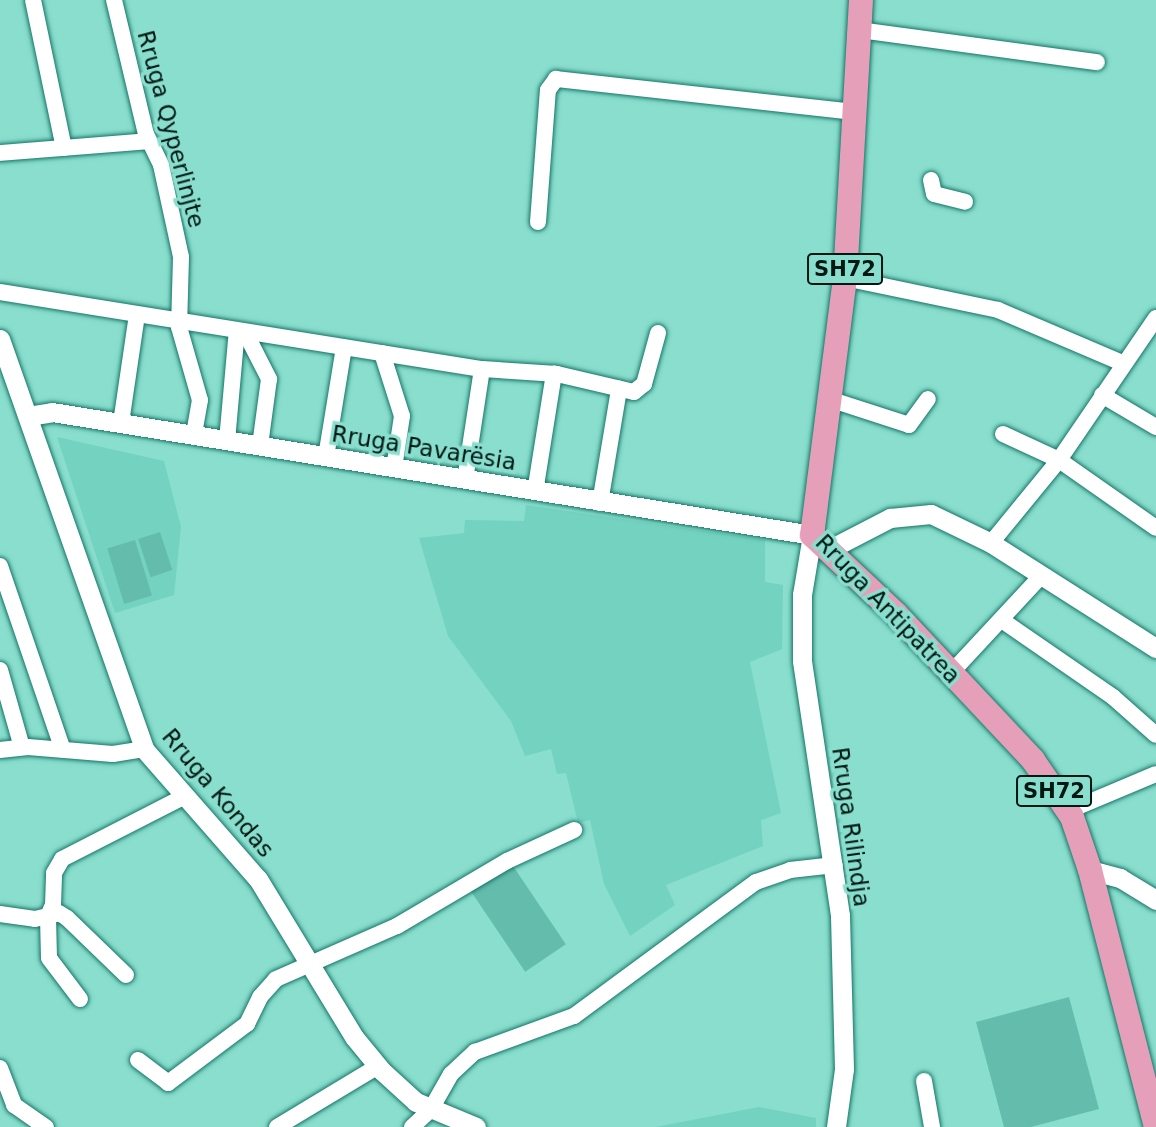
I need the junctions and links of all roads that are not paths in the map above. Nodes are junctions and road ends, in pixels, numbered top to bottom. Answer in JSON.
{"nodes":[{"id":1,"x":33,"y":0,"type":"edge"},
{"id":2,"x":114,"y":0,"type":"edge"},
{"id":3,"x":861,"y":0,"type":"edge"},
{"id":4,"x":859,"y":30,"type":"junction"},
{"id":5,"x":1097,"y":62,"type":"dead end"},
{"id":6,"x":853,"y":112,"type":"junction"},
{"id":7,"x":149,"y":141,"type":"junction"},
{"id":8,"x":64,"y":148,"type":"junction"},
{"id":9,"x":0,"y":153,"type":"edge"},
{"id":10,"x":931,"y":180,"type":"dead end"},
{"id":11,"x":965,"y":202,"type":"dead end"},
{"id":12,"x":538,"y":222,"type":"dead end"},
{"id":13,"x":845,"y":278,"type":"junction"},
{"id":14,"x":0,"y":292,"type":"edge"},
{"id":15,"x":137,"y":315,"type":"junction"},
{"id":16,"x":1156,"y":318,"type":"edge"},
{"id":17,"x":179,"y":321,"type":"junction"},
{"id":18,"x":241,"y":331,"type":"junction"},
{"id":19,"x":658,"y":333,"type":"dead end"},
{"id":20,"x":0,"y":339,"type":"edge"},
{"id":21,"x":344,"y":347,"type":"junction"},
{"id":22,"x":382,"y":353,"type":"junction"},
{"id":23,"x":1122,"y":363,"type":"junction"},
{"id":24,"x":482,"y":369,"type":"junction"},
{"id":25,"x":554,"y":374,"type":"junction"},
{"id":26,"x":619,"y":389,"type":"junction"},
{"id":27,"x":1102,"y":395,"type":"junction"},
{"id":28,"x":829,"y":399,"type":"junction"},
{"id":29,"x":928,"y":399,"type":"dead end"},
{"id":30,"x":28,"y":416,"type":"junction"},
{"id":31,"x":121,"y":423,"type":"junction"},
{"id":32,"x":1156,"y":427,"type":"edge"},
{"id":33,"x":1003,"y":434,"type":"dead end"},
{"id":34,"x":194,"y":435,"type":"junction"},
{"id":35,"x":226,"y":441,"type":"junction"},
{"id":36,"x":260,"y":446,"type":"junction"},
{"id":37,"x":326,"y":457,"type":"junction"},
{"id":38,"x":1059,"y":460,"type":"junction"},
{"id":39,"x":394,"y":468,"type":"junction"},
{"id":40,"x":465,"y":480,"type":"junction"},
{"id":41,"x":535,"y":492,"type":"junction"},
{"id":42,"x":600,"y":503,"type":"junction"},
{"id":43,"x":1156,"y":528,"type":"edge"},
{"id":44,"x":821,"y":542,"type":"junction"},
{"id":45,"x":991,"y":543,"type":"junction"},
{"id":46,"x":0,"y":566,"type":"edge"},
{"id":47,"x":1042,"y":575,"type":"junction"},
{"id":48,"x":1003,"y":621,"type":"junction"},
{"id":49,"x":1156,"y":648,"type":"edge"},
{"id":50,"x":0,"y":670,"type":"edge"},
{"id":51,"x":950,"y":674,"type":"junction"},
{"id":52,"x":1156,"y":736,"type":"edge"},
{"id":53,"x":22,"y":747,"type":"junction"},
{"id":54,"x":144,"y":749,"type":"junction"},
{"id":55,"x":0,"y":750,"type":"edge"},
{"id":56,"x":64,"y":750,"type":"junction"},
{"id":57,"x":1156,"y":774,"type":"edge"},
{"id":58,"x":184,"y":796,"type":"junction"},
{"id":59,"x":1068,"y":811,"type":"junction"},
{"id":60,"x":574,"y":830,"type":"dead end"},
{"id":61,"x":835,"y":865,"type":"junction"},
{"id":62,"x":1090,"y":870,"type":"junction"},
{"id":63,"x":1156,"y":900,"type":"edge"},
{"id":64,"x":0,"y":914,"type":"edge"},
{"id":65,"x":48,"y":916,"type":"junction"},
{"id":66,"x":312,"y":967,"type":"junction"},
{"id":67,"x":126,"y":975,"type":"dead end"},
{"id":68,"x":80,"y":999,"type":"dead end"},
{"id":69,"x":138,"y":1060,"type":"dead end"},
{"id":70,"x":378,"y":1066,"type":"junction"},
{"id":71,"x":0,"y":1068,"type":"edge"},
{"id":72,"x":924,"y":1081,"type":"dead end"},
{"id":73,"x":431,"y":1109,"type":"junction"},
{"id":74,"x":46,"y":1127,"type":"edge"},
{"id":75,"x":277,"y":1127,"type":"edge"},
{"id":76,"x":412,"y":1127,"type":"edge"},
{"id":77,"x":476,"y":1127,"type":"edge"},
{"id":78,"x":836,"y":1127,"type":"edge"},
{"id":79,"x":932,"y":1127,"type":"edge"},
{"id":80,"x":1156,"y":1127,"type":"edge"}],
"edges":[{"from":1,"to":8,"type":"street"},
{"from":2,"to":7,"type":"street","name":"Rruga Qyperlinjte"},
{"from":3,"to":4,"type":"main road","name":"Rruga Antipatrea","number":"SH72"},
{"from":4,"to":5,"type":"street"},
{"from":4,"to":6,"type":"main road","name":"Rruga Antipatrea","number":"SH72"},
{"from":6,"to":12,"type":"street"},
{"from":6,"to":13,"type":"main road","name":"Rruga Antipatrea","number":"SH72"},
{"from":7,"to":8,"type":"street"},
{"from":7,"to":17,"type":"street","name":"Rruga Qyperlinjte"},
{"from":8,"to":9,"type":"street"},
{"from":10,"to":11,"type":"street"},
{"from":13,"to":23,"type":"street"},
{"from":13,"to":28,"type":"main road","name":"Rruga Antipatrea","number":"SH72"},
{"from":14,"to":15,"type":"street"},
{"from":15,"to":17,"type":"street"},
{"from":15,"to":31,"type":"street"},
{"from":16,"to":23,"type":"street"},
{"from":17,"to":18,"type":"street"},
{"from":17,"to":34,"type":"street","name":"Rruga Qyperlinjte"},
{"from":18,"to":21,"type":"street"},
{"from":18,"to":35,"type":"street"},
{"from":18,"to":36,"type":"street"},
{"from":19,"to":26,"type":"street"},
{"from":20,"to":30,"type":"street","name":"Rruga Kondas"},
{"from":21,"to":22,"type":"street"},
{"from":21,"to":37,"type":"street"},
{"from":22,"to":24,"type":"street"},
{"from":22,"to":39,"type":"street"},
{"from":23,"to":27,"type":"street"},
{"from":24,"to":25,"type":"street"},
{"from":24,"to":40,"type":"street"},
{"from":25,"to":26,"type":"street"},
{"from":25,"to":41,"type":"street"},
{"from":26,"to":42,"type":"street"},
{"from":27,"to":32,"type":"street"},
{"from":27,"to":38,"type":"street"},
{"from":28,"to":29,"type":"street"},
{"from":28,"to":44,"type":"main road","name":"Rruga Antipatrea","number":"SH72"},
{"from":30,"to":31,"type":"street","name":"Rruga Pavarësia"},
{"from":30,"to":54,"type":"street","name":"Rruga Kondas"},
{"from":31,"to":34,"type":"street","name":"Rruga Pavarësia"},
{"from":33,"to":38,"type":"street"},
{"from":34,"to":35,"type":"street","name":"Rruga Pavarësia"},
{"from":35,"to":36,"type":"street","name":"Rruga Pavarësia"},
{"from":36,"to":37,"type":"street","name":"Rruga Pavarësia"},
{"from":37,"to":39,"type":"street","name":"Rruga Pavarësia"},
{"from":38,"to":43,"type":"street"},
{"from":38,"to":45,"type":"street"},
{"from":39,"to":40,"type":"street","name":"Rruga Pavarësia"},
{"from":40,"to":41,"type":"street","name":"Rruga Pavarësia"},
{"from":41,"to":42,"type":"street","name":"Rruga Pavarësia"},
{"from":42,"to":44,"type":"street","name":"Rruga Pavarësia"},
{"from":44,"to":45,"type":"street"},
{"from":44,"to":51,"type":"main road","name":"Rruga Antipatrea","number":"SH72"},
{"from":44,"to":61,"type":"street","name":"Rruga Rilindja"},
{"from":45,"to":47,"type":"street"},
{"from":46,"to":56,"type":"street"},
{"from":47,"to":48,"type":"street"},
{"from":47,"to":49,"type":"street"},
{"from":48,"to":51,"type":"street"},
{"from":48,"to":52,"type":"street"},
{"from":50,"to":53,"type":"street"},
{"from":51,"to":59,"type":"main road","name":"Rruga Antipatrea","number":"SH72"},
{"from":53,"to":55,"type":"street"},
{"from":53,"to":56,"type":"street"},
{"from":54,"to":56,"type":"street"},
{"from":54,"to":58,"type":"street","name":"Rruga Kondas"},
{"from":57,"to":59,"type":"street"},
{"from":58,"to":65,"type":"street"},
{"from":58,"to":66,"type":"street","name":"Rruga Kondas"},
{"from":59,"to":62,"type":"main road","name":"Rruga Antipatrea","number":"SH72"},
{"from":60,"to":66,"type":"street"},
{"from":61,"to":73,"type":"street"},
{"from":61,"to":78,"type":"street","name":"Rruga Rilindja"},
{"from":62,"to":63,"type":"street"},
{"from":62,"to":80,"type":"main road","name":"Rruga Antipatrea","number":"SH72"},
{"from":64,"to":65,"type":"street"},
{"from":65,"to":67,"type":"street"},
{"from":65,"to":68,"type":"street"},
{"from":66,"to":69,"type":"street"},
{"from":66,"to":70,"type":"street","name":"Rruga Kondas"},
{"from":70,"to":73,"type":"street","name":"Rruga Kondas"},
{"from":70,"to":75,"type":"street"},
{"from":71,"to":74,"type":"street"},
{"from":72,"to":79,"type":"street"},
{"from":73,"to":76,"type":"street"},
{"from":73,"to":77,"type":"street","name":"Rruga Kondas"}]}
